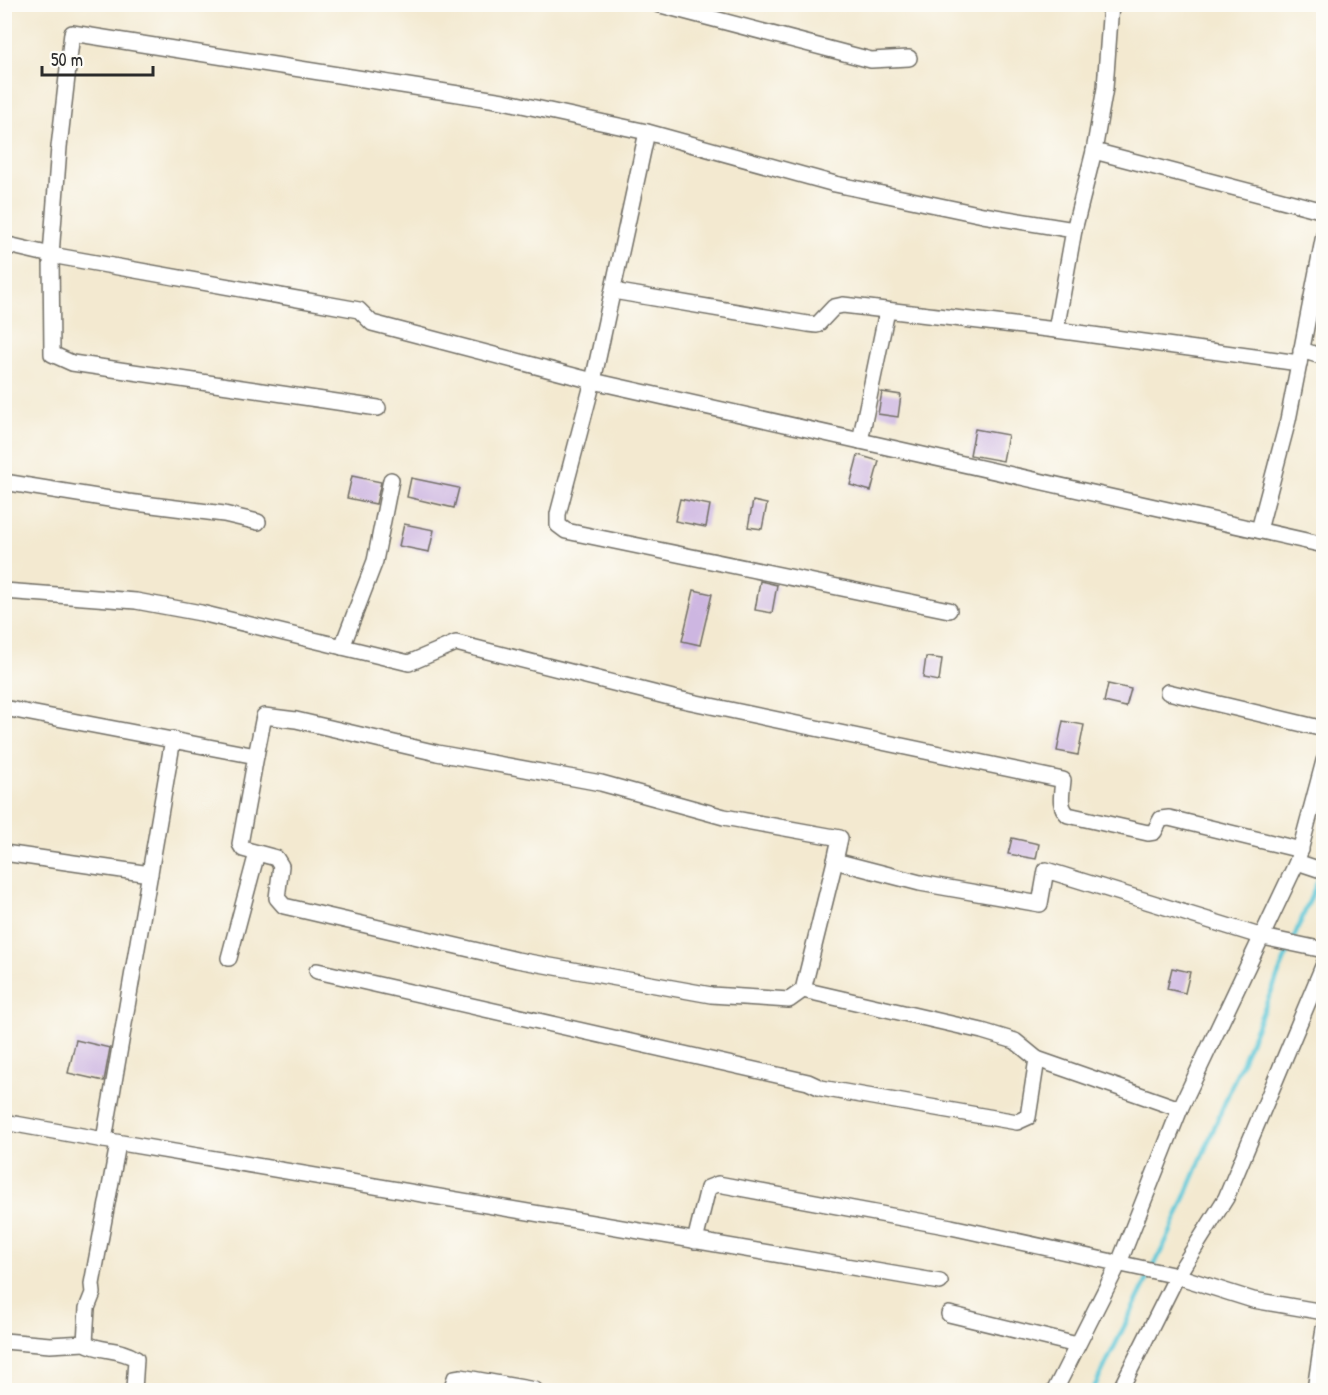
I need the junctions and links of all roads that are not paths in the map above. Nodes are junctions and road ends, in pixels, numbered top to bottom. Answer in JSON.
{"nodes":[{"id":1,"x":657,"y":4,"type":"edge"},
{"id":2,"x":1111,"y":4,"type":"edge"},
{"id":3,"x":909,"y":58,"type":"dead end"},
{"id":4,"x":647,"y":132,"type":"junction"},
{"id":5,"x":1094,"y":152,"type":"junction"},
{"id":6,"x":1323,"y":212,"type":"edge"},
{"id":7,"x":1074,"y":230,"type":"junction"},
{"id":8,"x":1323,"y":235,"type":"edge"},
{"id":9,"x":4,"y":244,"type":"edge"},
{"id":10,"x":51,"y":255,"type":"junction"},
{"id":11,"x":614,"y":291,"type":"junction"},
{"id":12,"x":887,"y":311,"type":"junction"},
{"id":13,"x":1056,"y":330,"type":"junction"},
{"id":14,"x":1300,"y":357,"type":"junction"},
{"id":15,"x":1323,"y":357,"type":"edge"},
{"id":16,"x":593,"y":381,"type":"junction"},
{"id":17,"x":378,"y":408,"type":"dead end"},
{"id":18,"x":861,"y":441,"type":"junction"},
{"id":19,"x":392,"y":480,"type":"dead end"},
{"id":20,"x":4,"y":482,"type":"edge"},
{"id":21,"x":258,"y":522,"type":"dead end"},
{"id":22,"x":1259,"y":530,"type":"junction"},
{"id":23,"x":1323,"y":545,"type":"edge"},
{"id":24,"x":4,"y":591,"type":"edge"},
{"id":25,"x":950,"y":610,"type":"dead end"},
{"id":26,"x":342,"y":647,"type":"junction"},
{"id":27,"x":1168,"y":692,"type":"dead end"},
{"id":28,"x":4,"y":708,"type":"edge"},
{"id":29,"x":1323,"y":729,"type":"edge"},
{"id":30,"x":173,"y":739,"type":"junction"},
{"id":31,"x":256,"y":756,"type":"junction"},
{"id":32,"x":1323,"y":761,"type":"edge"},
{"id":33,"x":4,"y":853,"type":"edge"},
{"id":34,"x":257,"y":853,"type":"junction"},
{"id":35,"x":1299,"y":856,"type":"junction"},
{"id":36,"x":836,"y":861,"type":"junction"},
{"id":37,"x":1319,"y":870,"type":"edge"},
{"id":38,"x":150,"y":874,"type":"junction"},
{"id":39,"x":1263,"y":938,"type":"junction"},
{"id":40,"x":1323,"y":950,"type":"edge"},
{"id":41,"x":230,"y":958,"type":"dead end"},
{"id":42,"x":1323,"y":964,"type":"edge"},
{"id":43,"x":317,"y":970,"type":"dead end"},
{"id":44,"x":803,"y":990,"type":"junction"},
{"id":45,"x":1037,"y":1059,"type":"junction"},
{"id":46,"x":1180,"y":1109,"type":"junction"},
{"id":47,"x":4,"y":1122,"type":"edge"},
{"id":48,"x":111,"y":1142,"type":"junction"},
{"id":49,"x":695,"y":1241,"type":"junction"},
{"id":50,"x":1119,"y":1263,"type":"junction"},
{"id":51,"x":1177,"y":1276,"type":"junction"},
{"id":52,"x":940,"y":1282,"type":"dead end"},
{"id":53,"x":1323,"y":1312,"type":"edge"},
{"id":54,"x":950,"y":1314,"type":"dead end"},
{"id":55,"x":1323,"y":1328,"type":"edge"},
{"id":56,"x":4,"y":1341,"type":"edge"},
{"id":57,"x":85,"y":1343,"type":"junction"},
{"id":58,"x":1077,"y":1345,"type":"junction"},
{"id":59,"x":134,"y":1390,"type":"edge"},
{"id":60,"x":452,"y":1390,"type":"edge"},
{"id":61,"x":535,"y":1390,"type":"edge"},
{"id":62,"x":1054,"y":1390,"type":"edge"},
{"id":63,"x":1120,"y":1390,"type":"edge"},
{"id":64,"x":1315,"y":1390,"type":"edge"}],
"edges":[{"from":1,"to":3,"type":"street"},
{"from":2,"to":5,"type":"street"},
{"from":4,"to":7,"type":"street"},
{"from":4,"to":10,"type":"street"},
{"from":4,"to":11,"type":"street"},
{"from":5,"to":6,"type":"street"},
{"from":5,"to":7,"type":"street"},
{"from":7,"to":13,"type":"street"},
{"from":8,"to":14,"type":"street"},
{"from":9,"to":10,"type":"street"},
{"from":10,"to":16,"type":"street"},
{"from":10,"to":17,"type":"street"},
{"from":11,"to":12,"type":"street"},
{"from":11,"to":16,"type":"street"},
{"from":12,"to":13,"type":"street"},
{"from":12,"to":18,"type":"street"},
{"from":13,"to":14,"type":"street"},
{"from":14,"to":15,"type":"street"},
{"from":14,"to":22,"type":"street"},
{"from":16,"to":18,"type":"street"},
{"from":16,"to":25,"type":"street"},
{"from":18,"to":22,"type":"street"},
{"from":19,"to":26,"type":"street"},
{"from":20,"to":21,"type":"street"},
{"from":22,"to":23,"type":"street"},
{"from":24,"to":26,"type":"street"},
{"from":26,"to":35,"type":"street"},
{"from":27,"to":29,"type":"street"},
{"from":28,"to":30,"type":"street"},
{"from":30,"to":31,"type":"street"},
{"from":30,"to":38,"type":"street"},
{"from":31,"to":34,"type":"street"},
{"from":31,"to":36,"type":"street"},
{"from":32,"to":35,"type":"street"},
{"from":33,"to":38,"type":"street"},
{"from":34,"to":41,"type":"street"},
{"from":34,"to":44,"type":"street"},
{"from":35,"to":37,"type":"street"},
{"from":35,"to":39,"type":"street"},
{"from":36,"to":39,"type":"street"},
{"from":36,"to":44,"type":"street"},
{"from":38,"to":48,"type":"street"},
{"from":39,"to":40,"type":"street"},
{"from":39,"to":46,"type":"street"},
{"from":42,"to":51,"type":"street"},
{"from":43,"to":45,"type":"street"},
{"from":44,"to":45,"type":"street"},
{"from":45,"to":46,"type":"street"},
{"from":46,"to":50,"type":"street"},
{"from":47,"to":48,"type":"street"},
{"from":48,"to":49,"type":"street"},
{"from":48,"to":57,"type":"street"},
{"from":49,"to":50,"type":"street"},
{"from":49,"to":52,"type":"street"},
{"from":50,"to":51,"type":"street"},
{"from":50,"to":58,"type":"street"},
{"from":51,"to":53,"type":"street"},
{"from":51,"to":63,"type":"street"},
{"from":54,"to":58,"type":"street"},
{"from":55,"to":64,"type":"street"},
{"from":56,"to":57,"type":"street"},
{"from":57,"to":59,"type":"street"},
{"from":58,"to":62,"type":"street"},
{"from":60,"to":61,"type":"street"}]}
